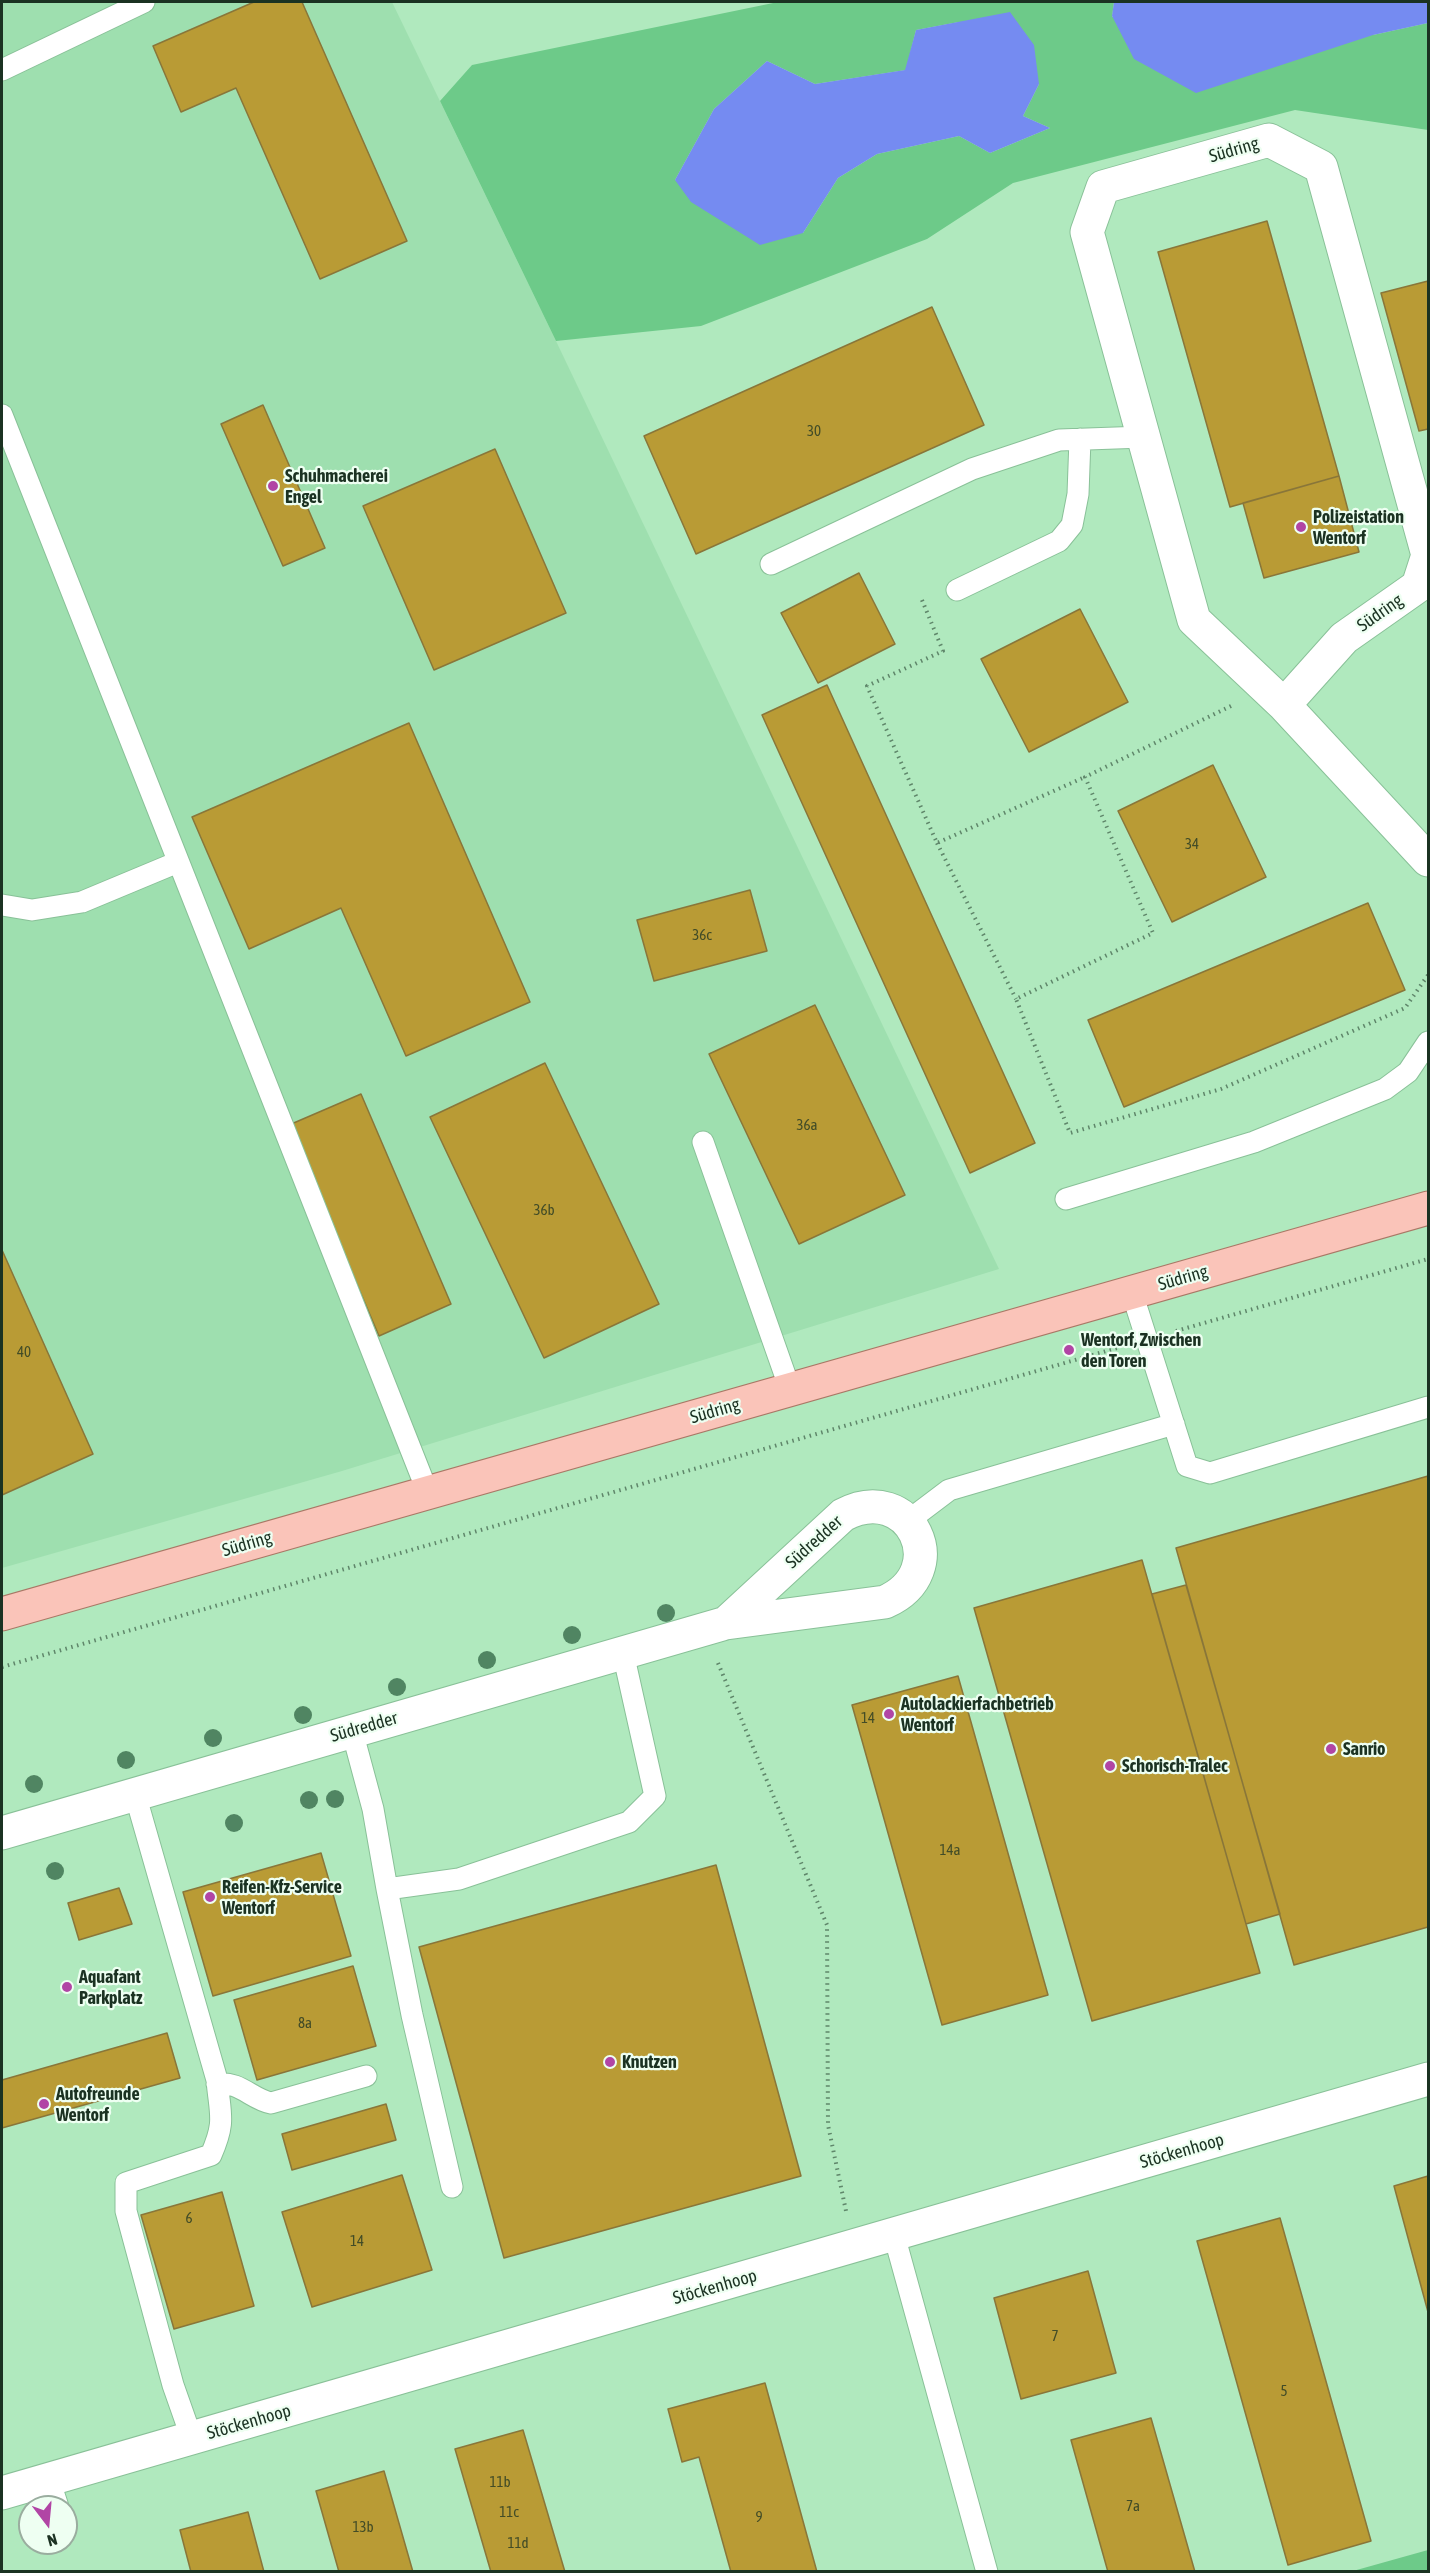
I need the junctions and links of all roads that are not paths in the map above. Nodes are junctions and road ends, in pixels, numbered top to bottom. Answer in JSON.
{"nodes":[{"id":1,"x":144,"y":2,"type":"edge"},
{"id":2,"x":2,"y":69,"type":"edge"},
{"id":3,"x":2,"y":415,"type":"edge"},
{"id":4,"x":1144,"y":437,"type":"junction"},
{"id":5,"x":1080,"y":439,"type":"junction"},
{"id":6,"x":771,"y":564,"type":"dead end"},
{"id":7,"x":957,"y":590,"type":"dead end"},
{"id":8,"x":1276,"y":696,"type":"junction"},
{"id":9,"x":1428,"y":860,"type":"edge"},
{"id":10,"x":178,"y":862,"type":"junction"},
{"id":11,"x":2,"y":905,"type":"edge"},
{"id":12,"x":1428,"y":1042,"type":"edge"},
{"id":13,"x":703,"y":1142,"type":"dead end"},
{"id":14,"x":1066,"y":1199,"type":"dead end"},
{"id":15,"x":1428,"y":1208,"type":"edge"},
{"id":16,"x":1132,"y":1293,"type":"junction"},
{"id":17,"x":790,"y":1389,"type":"junction"},
{"id":18,"x":1428,"y":1407,"type":"edge"},
{"id":19,"x":1174,"y":1424,"type":"junction"},
{"id":20,"x":428,"y":1492,"type":"junction"},
{"id":21,"x":908,"y":1521,"type":"junction"},
{"id":22,"x":2,"y":1614,"type":"edge"},
{"id":23,"x":726,"y":1623,"type":"junction"},
{"id":24,"x":623,"y":1653,"type":"junction"},
{"id":25,"x":352,"y":1731,"type":"junction"},
{"id":26,"x":135,"y":1794,"type":"junction"},
{"id":27,"x":2,"y":1833,"type":"edge"},
{"id":28,"x":387,"y":1890,"type":"junction"},
{"id":29,"x":366,"y":2076,"type":"dead end"},
{"id":30,"x":1428,"y":2079,"type":"edge"},
{"id":31,"x":217,"y":2084,"type":"junction"},
{"id":32,"x":452,"y":2187,"type":"dead end"},
{"id":33,"x":894,"y":2235,"type":"junction"},
{"id":34,"x":192,"y":2439,"type":"junction"},
{"id":35,"x":2,"y":2493,"type":"edge"},
{"id":36,"x":53,"y":2493,"type":"edge"},
{"id":37,"x":987,"y":2571,"type":"edge"}],
"edges":[{"from":1,"to":2,"type":"lane"},
{"from":3,"to":10,"type":"lane"},
{"from":4,"to":5,"type":"lane"},
{"from":4,"to":8,"type":"street","name":"Südring"},
{"from":4,"to":8,"type":"street","name":"Südring"},
{"from":5,"to":6,"type":"lane"},
{"from":5,"to":7,"type":"lane"},
{"from":8,"to":9,"type":"street","name":"Südring"},
{"from":10,"to":11,"type":"lane"},
{"from":10,"to":20,"type":"lane"},
{"from":12,"to":14,"type":"lane"},
{"from":13,"to":17,"type":"lane"},
{"from":15,"to":16,"type":"main road","name":"Südring"},
{"from":16,"to":17,"type":"main road","name":"Südring"},
{"from":16,"to":19,"type":"lane"},
{"from":17,"to":20,"type":"main road","name":"Südring"},
{"from":18,"to":19,"type":"lane"},
{"from":19,"to":21,"type":"lane"},
{"from":20,"to":22,"type":"main road","name":"Südring"},
{"from":21,"to":23,"type":"street","name":"Südredder"},
{"from":21,"to":23,"type":"street","name":"Südredder"},
{"from":23,"to":24,"type":"street","name":"Südredder"},
{"from":24,"to":25,"type":"street","name":"Südredder"},
{"from":24,"to":28,"type":"lane"},
{"from":25,"to":26,"type":"street","name":"Südredder"},
{"from":25,"to":28,"type":"lane"},
{"from":26,"to":27,"type":"street","name":"Südredder"},
{"from":26,"to":31,"type":"lane"},
{"from":28,"to":32,"type":"lane"},
{"from":29,"to":31,"type":"lane"},
{"from":30,"to":33,"type":"street","name":"Stöckenhoop"},
{"from":31,"to":34,"type":"lane"},
{"from":33,"to":34,"type":"street","name":"Stöckenhoop"},
{"from":33,"to":37,"type":"lane"},
{"from":34,"to":36,"type":"street","name":"Stöckenhoop"},
{"from":35,"to":36,"type":"street","name":"Stöckenhoop"}]}
